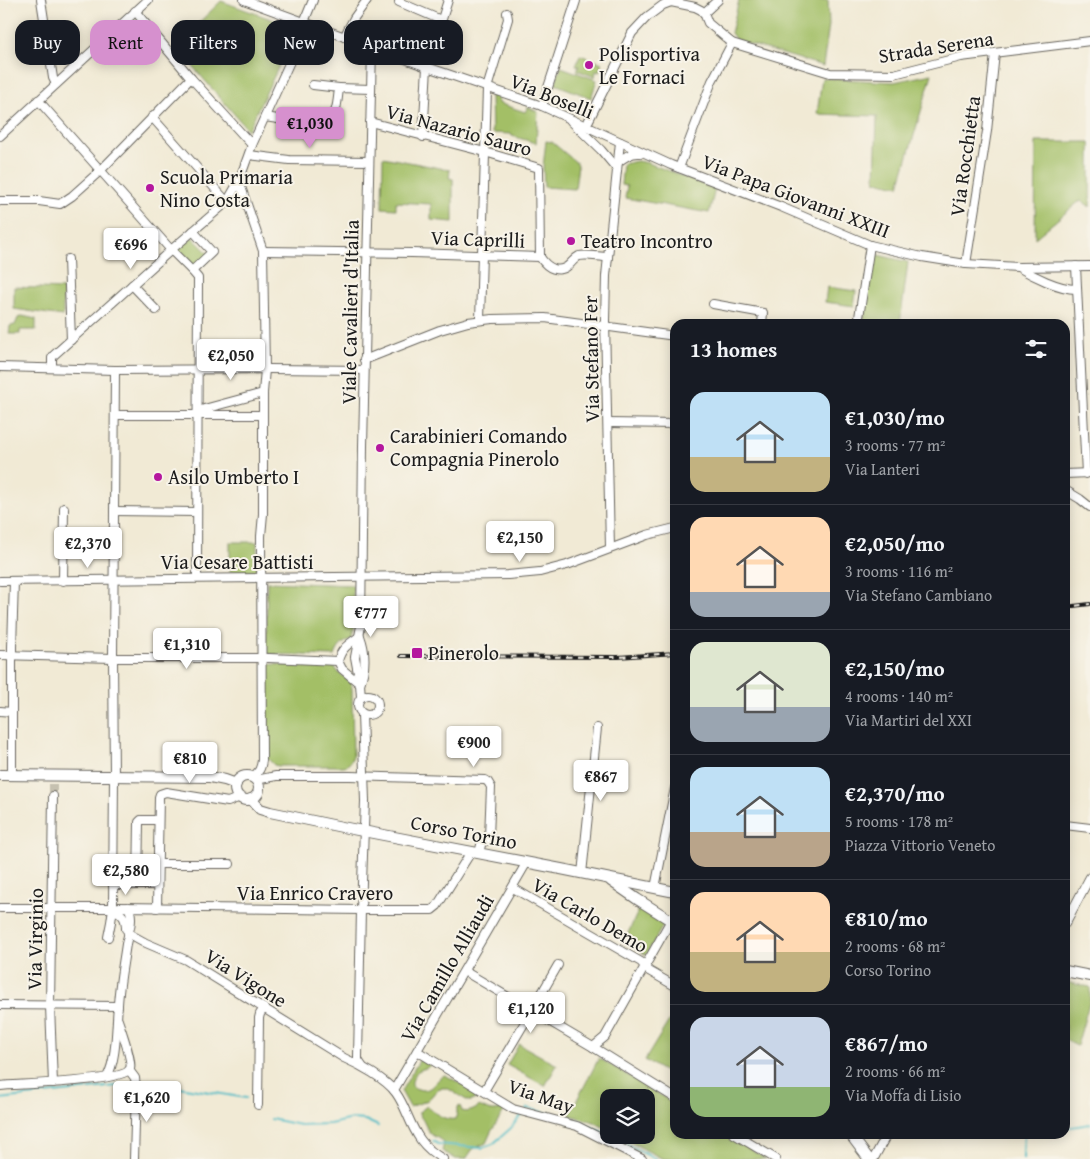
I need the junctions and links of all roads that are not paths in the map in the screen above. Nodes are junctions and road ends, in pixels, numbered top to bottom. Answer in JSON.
{"nodes":[{"id":1,"x":42,"y":0,"type":"edge"},
{"id":2,"x":148,"y":0,"type":"edge"},
{"id":3,"x":244,"y":0,"type":"edge"},
{"id":4,"x":313,"y":0,"type":"edge"},
{"id":5,"x":367,"y":0,"type":"edge"},
{"id":6,"x":448,"y":0,"type":"edge"},
{"id":7,"x":718,"y":0,"type":"edge"},
{"id":8,"x":576,"y":1,"type":"edge"},
{"id":9,"x":671,"y":1,"type":"edge"},
{"id":10,"x":399,"y":2,"type":"dead end"},
{"id":11,"x":259,"y":3,"type":"edge"},
{"id":12,"x":689,"y":3,"type":"edge"},
{"id":13,"x":135,"y":11,"type":"junction"},
{"id":14,"x":508,"y":12,"type":"dead end"},
{"id":15,"x":704,"y":13,"type":"junction"},
{"id":16,"x":299,"y":20,"type":"edge"},
{"id":17,"x":307,"y":20,"type":"edge"},
{"id":18,"x":353,"y":20,"type":"edge"},
{"id":19,"x":441,"y":20,"type":"joint"},
{"id":20,"x":334,"y":33,"type":"edge"},
{"id":21,"x":344,"y":37,"type":"edge"},
{"id":22,"x":1090,"y":41,"type":"edge"},
{"id":23,"x":732,"y":43,"type":"junction"},
{"id":24,"x":995,"y":53,"type":"junction"},
{"id":25,"x":288,"y":65,"type":"edge"},
{"id":26,"x":372,"y":65,"type":"edge"},
{"id":27,"x":421,"y":65,"type":"edge"},
{"id":28,"x":427,"y":67,"type":"junction"},
{"id":29,"x":190,"y":78,"type":"junction"},
{"id":30,"x":56,"y":84,"type":"junction"},
{"id":31,"x":312,"y":85,"type":"dead end"},
{"id":32,"x":339,"y":88,"type":"junction"},
{"id":33,"x":487,"y":88,"type":"junction"},
{"id":34,"x":371,"y":89,"type":"junction"},
{"id":35,"x":38,"y":100,"type":"junction"},
{"id":36,"x":542,"y":106,"type":"junction"},
{"id":37,"x":152,"y":117,"type":"junction"},
{"id":38,"x":265,"y":117,"type":"junction"},
{"id":39,"x":566,"y":117,"type":"junction"},
{"id":40,"x":370,"y":122,"type":"junction"},
{"id":41,"x":586,"y":126,"type":"junction"},
{"id":42,"x":0,"y":136,"type":"edge"},
{"id":43,"x":423,"y":136,"type":"junction"},
{"id":44,"x":620,"y":142,"type":"junction"},
{"id":45,"x":252,"y":145,"type":"junction"},
{"id":46,"x":485,"y":152,"type":"junction"},
{"id":47,"x":642,"y":153,"type":"junction"},
{"id":48,"x":249,"y":155,"type":"junction"},
{"id":49,"x":369,"y":161,"type":"junction"},
{"id":50,"x":617,"y":166,"type":"junction"},
{"id":51,"x":679,"y":168,"type":"junction"},
{"id":52,"x":100,"y":170,"type":"junction"},
{"id":53,"x":239,"y":181,"type":"junction"},
{"id":54,"x":0,"y":201,"type":"edge"},
{"id":55,"x":227,"y":202,"type":"junction"},
{"id":56,"x":193,"y":231,"type":"junction"},
{"id":57,"x":870,"y":245,"type":"junction"},
{"id":58,"x":171,"y":250,"type":"junction"},
{"id":59,"x":263,"y":251,"type":"junction"},
{"id":60,"x":367,"y":252,"type":"junction"},
{"id":61,"x":482,"y":255,"type":"junction"},
{"id":62,"x":540,"y":257,"type":"junction"},
{"id":63,"x":608,"y":257,"type":"junction"},
{"id":64,"x":68,"y":259,"type":"dead end"},
{"id":65,"x":966,"y":264,"type":"junction"},
{"id":66,"x":1076,"y":266,"type":"junction"},
{"id":67,"x":1090,"y":266,"type":"edge"},
{"id":68,"x":1018,"y":267,"type":"junction"},
{"id":69,"x":192,"y":271,"type":"junction"},
{"id":70,"x":132,"y":285,"type":"junction"},
{"id":71,"x":1076,"y":289,"type":"junction"},
{"id":72,"x":713,"y":304,"type":"dead end"},
{"id":73,"x":156,"y":310,"type":"dead end"},
{"id":74,"x":763,"y":319,"type":"edge"},
{"id":75,"x":859,"y":319,"type":"edge"},
{"id":76,"x":480,"y":320,"type":"junction"},
{"id":77,"x":606,"y":327,"type":"junction"},
{"id":78,"x":670,"y":335,"type":"edge"},
{"id":79,"x":71,"y":340,"type":"junction"},
{"id":80,"x":364,"y":360,"type":"junction"},
{"id":81,"x":0,"y":367,"type":"edge"},
{"id":82,"x":52,"y":368,"type":"junction"},
{"id":83,"x":265,"y":369,"type":"junction"},
{"id":84,"x":115,"y":370,"type":"junction"},
{"id":85,"x":198,"y":370,"type":"junction"},
{"id":86,"x":364,"y":370,"type":"junction"},
{"id":87,"x":263,"y":393,"type":"junction"},
{"id":88,"x":197,"y":414,"type":"junction"},
{"id":89,"x":115,"y":415,"type":"junction"},
{"id":90,"x":263,"y":415,"type":"junction"},
{"id":91,"x":608,"y":423,"type":"junction"},
{"id":92,"x":670,"y":424,"type":"edge"},
{"id":93,"x":1070,"y":474,"type":"edge"},
{"id":94,"x":1088,"y":474,"type":"edge"},
{"id":95,"x":1070,"y":493,"type":"edge"},
{"id":96,"x":1090,"y":507,"type":"edge"},
{"id":97,"x":64,"y":508,"type":"dead end"},
{"id":98,"x":114,"y":510,"type":"junction"},
{"id":99,"x":197,"y":512,"type":"junction"},
{"id":100,"x":670,"y":529,"type":"edge"},
{"id":101,"x":610,"y":548,"type":"junction"},
{"id":102,"x":197,"y":578,"type":"junction"},
{"id":103,"x":262,"y":578,"type":"junction"},
{"id":104,"x":361,"y":578,"type":"junction"},
{"id":105,"x":63,"y":580,"type":"junction"},
{"id":106,"x":114,"y":580,"type":"junction"},
{"id":107,"x":0,"y":581,"type":"edge"},
{"id":108,"x":14,"y":581,"type":"junction"},
{"id":109,"x":360,"y":636,"type":"junction"},
{"id":110,"x":0,"y":655,"type":"edge"},
{"id":111,"x":12,"y":656,"type":"junction"},
{"id":112,"x":113,"y":658,"type":"junction"},
{"id":113,"x":261,"y":659,"type":"junction"},
{"id":114,"x":335,"y":661,"type":"junction"},
{"id":115,"x":360,"y":684,"type":"junction"},
{"id":116,"x":361,"y":697,"type":"junction"},
{"id":117,"x":0,"y":711,"type":"edge"},
{"id":118,"x":12,"y":712,"type":"junction"},
{"id":119,"x":362,"y":714,"type":"junction"},
{"id":120,"x":597,"y":728,"type":"dead end"},
{"id":121,"x":0,"y":775,"type":"edge"},
{"id":122,"x":12,"y":776,"type":"junction"},
{"id":123,"x":114,"y":776,"type":"junction"},
{"id":124,"x":364,"y":777,"type":"junction"},
{"id":125,"x":254,"y":778,"type":"junction"},
{"id":126,"x":236,"y":784,"type":"junction"},
{"id":127,"x":53,"y":796,"type":"tunnel mouth"},
{"id":128,"x":240,"y":797,"type":"junction"},
{"id":129,"x":251,"y":799,"type":"junction"},
{"id":130,"x":670,"y":813,"type":"edge"},
{"id":131,"x":158,"y":820,"type":"junction"},
{"id":132,"x":1070,"y":826,"type":"edge"},
{"id":133,"x":1090,"y":828,"type":"edge"},
{"id":134,"x":364,"y":831,"type":"junction"},
{"id":135,"x":475,"y":852,"type":"junction"},
{"id":136,"x":527,"y":862,"type":"junction"},
{"id":137,"x":158,"y":864,"type":"junction"},
{"id":138,"x":230,"y":864,"type":"dead end"},
{"id":139,"x":582,"y":874,"type":"junction"},
{"id":140,"x":1090,"y":877,"type":"edge"},
{"id":141,"x":609,"y":879,"type":"junction"},
{"id":142,"x":113,"y":885,"type":"junction"},
{"id":143,"x":138,"y":885,"type":"junction"},
{"id":144,"x":157,"y":885,"type":"junction"},
{"id":145,"x":513,"y":888,"type":"junction"},
{"id":146,"x":655,"y":888,"type":"junction"},
{"id":147,"x":670,"y":891,"type":"edge"},
{"id":148,"x":0,"y":908,"type":"edge"},
{"id":149,"x":52,"y":908,"type":"junction"},
{"id":150,"x":113,"y":908,"type":"junction"},
{"id":151,"x":128,"y":908,"type":"junction"},
{"id":152,"x":157,"y":908,"type":"junction"},
{"id":153,"x":361,"y":910,"type":"junction"},
{"id":154,"x":1070,"y":915,"type":"edge"},
{"id":155,"x":124,"y":918,"type":"junction"},
{"id":156,"x":670,"y":920,"type":"edge"},
{"id":157,"x":670,"y":927,"type":"edge"},
{"id":158,"x":128,"y":933,"type":"junction"},
{"id":159,"x":108,"y":937,"type":"dead end"},
{"id":160,"x":558,"y":965,"type":"dead end"},
{"id":161,"x":645,"y":966,"type":"junction"},
{"id":162,"x":464,"y":971,"type":"junction"},
{"id":163,"x":1070,"y":972,"type":"edge"},
{"id":164,"x":1090,"y":976,"type":"edge"},
{"id":165,"x":670,"y":983,"type":"edge"},
{"id":166,"x":0,"y":1005,"type":"edge"},
{"id":167,"x":50,"y":1006,"type":"junction"},
{"id":168,"x":118,"y":1006,"type":"junction"},
{"id":169,"x":264,"y":1008,"type":"junction"},
{"id":170,"x":531,"y":1012,"type":"junction"},
{"id":171,"x":118,"y":1020,"type":"junction"},
{"id":172,"x":593,"y":1047,"type":"junction"},
{"id":173,"x":417,"y":1051,"type":"junction"},
{"id":174,"x":114,"y":1056,"type":"junction"},
{"id":175,"x":358,"y":1057,"type":"junction"},
{"id":176,"x":344,"y":1058,"type":"junction"},
{"id":177,"x":362,"y":1066,"type":"junction"},
{"id":178,"x":126,"y":1072,"type":"junction"},
{"id":179,"x":107,"y":1077,"type":"junction"},
{"id":180,"x":52,"y":1083,"type":"junction"},
{"id":181,"x":0,"y":1086,"type":"edge"},
{"id":182,"x":394,"y":1090,"type":"junction"},
{"id":183,"x":484,"y":1091,"type":"junction"},
{"id":184,"x":670,"y":1095,"type":"edge"},
{"id":185,"x":258,"y":1105,"type":"dead end"},
{"id":186,"x":742,"y":1139,"type":"edge"},
{"id":187,"x":854,"y":1139,"type":"edge"},
{"id":188,"x":884,"y":1139,"type":"edge"},
{"id":189,"x":134,"y":1159,"type":"edge"},
{"id":190,"x":443,"y":1159,"type":"edge"},
{"id":191,"x":642,"y":1159,"type":"edge"},
{"id":192,"x":776,"y":1159,"type":"edge"},
{"id":193,"x":871,"y":1159,"type":"edge"}],
"edges":[{"from":1,"to":30,"type":"street"},
{"from":2,"to":13,"type":"street"},
{"from":3,"to":11,"type":"street","name":"Via Boselli"},
{"from":4,"to":17,"type":"street"},
{"from":5,"to":18,"type":"street"},
{"from":6,"to":19,"type":"street"},
{"from":7,"to":15,"type":"street"},
{"from":8,"to":36,"type":"street"},
{"from":9,"to":12,"type":"street"},
{"from":9,"to":41,"type":"street"},
{"from":10,"to":19,"type":"street"},
{"from":11,"to":16,"type":"street","name":"Via Boselli"},
{"from":12,"to":15,"type":"street"},
{"from":13,"to":29,"type":"street"},
{"from":13,"to":30,"type":"street"},
{"from":14,"to":33,"type":"street"},
{"from":15,"to":23,"type":"street"},
{"from":20,"to":21,"type":"street","name":"Via Boselli"},
{"from":22,"to":24,"type":"street","name":"Strada Serena"},
{"from":23,"to":24,"type":"street","name":"Strada Serena"},
{"from":23,"to":51,"type":"street"},
{"from":24,"to":65,"type":"street","name":"Via Rocchietta"},
{"from":25,"to":38,"type":"street"},
{"from":26,"to":34,"type":"street","name":"Viale Cavalieri d'Italia"},
{"from":27,"to":28,"type":"street","name":"Via Boselli"},
{"from":28,"to":33,"type":"street","name":"Via Boselli"},
{"from":28,"to":43,"type":"street"},
{"from":29,"to":37,"type":"street"},
{"from":29,"to":45,"type":"street"},
{"from":30,"to":35,"type":"street"},
{"from":31,"to":32,"type":"street"},
{"from":32,"to":34,"type":"street"},
{"from":32,"to":38,"type":"street"},
{"from":33,"to":36,"type":"street","name":"Via Boselli"},
{"from":33,"to":46,"type":"street"},
{"from":34,"to":40,"type":"street","name":"Viale Cavalieri d'Italia"},
{"from":35,"to":42,"type":"street"},
{"from":35,"to":52,"type":"street"},
{"from":36,"to":39,"type":"street","name":"Via Boselli"},
{"from":37,"to":52,"type":"street"},
{"from":37,"to":55,"type":"street"},
{"from":38,"to":45,"type":"street"},
{"from":39,"to":41,"type":"street","name":"Via Boselli"},
{"from":39,"to":50,"type":"street"},
{"from":40,"to":43,"type":"street","name":"Via Nazario Sauro"},
{"from":40,"to":49,"type":"street","name":"Viale Cavalieri d'Italia"},
{"from":41,"to":44,"type":"street","name":"Via Boselli"},
{"from":43,"to":46,"type":"street","name":"Via Nazario Sauro"},
{"from":44,"to":47,"type":"street","name":"Via Boselli"},
{"from":44,"to":50,"type":"street","name":"Via Stefano Fer"},
{"from":45,"to":48,"type":"street"},
{"from":46,"to":61,"type":"street"},
{"from":46,"to":62,"type":"street","name":"Via Nazario Sauro"},
{"from":47,"to":50,"type":"street"},
{"from":47,"to":51,"type":"street","name":"Via Papa Giovanni XXIII"},
{"from":48,"to":49,"type":"street"},
{"from":48,"to":53,"type":"street"},
{"from":49,"to":60,"type":"street","name":"Viale Cavalieri d'Italia"},
{"from":50,"to":63,"type":"street","name":"Via Stefano Fer"},
{"from":51,"to":57,"type":"street","name":"Via Papa Giovanni XXIII"},
{"from":52,"to":54,"type":"street"},
{"from":52,"to":58,"type":"street"},
{"from":53,"to":55,"type":"street"},
{"from":53,"to":59,"type":"street"},
{"from":55,"to":56,"type":"street"},
{"from":56,"to":58,"type":"street"},
{"from":56,"to":69,"type":"street"},
{"from":57,"to":65,"type":"street","name":"Via Papa Giovanni XXIII"},
{"from":57,"to":75,"type":"street"},
{"from":58,"to":69,"type":"street"},
{"from":58,"to":70,"type":"street"},
{"from":59,"to":60,"type":"street","name":"Via Caprilli"},
{"from":59,"to":83,"type":"street"},
{"from":60,"to":61,"type":"street","name":"Via Caprilli"},
{"from":60,"to":80,"type":"street","name":"Viale Cavalieri d'Italia"},
{"from":61,"to":62,"type":"street","name":"Via Caprilli"},
{"from":61,"to":76,"type":"street"},
{"from":62,"to":63,"type":"street","name":"Via Caprilli"},
{"from":63,"to":77,"type":"street","name":"Via Stefano Fer"},
{"from":64,"to":79,"type":"street"},
{"from":65,"to":68,"type":"street","name":"Via Papa Giovanni XXIII"},
{"from":66,"to":67,"type":"street","name":"Via Papa Giovanni XXIII"},
{"from":66,"to":68,"type":"street","name":"Via Papa Giovanni XXIII"},
{"from":66,"to":71,"type":"street"},
{"from":68,"to":71,"type":"street"},
{"from":69,"to":85,"type":"street"},
{"from":70,"to":73,"type":"street"},
{"from":70,"to":79,"type":"street"},
{"from":71,"to":94,"type":"street"},
{"from":72,"to":74,"type":"street"},
{"from":76,"to":77,"type":"street"},
{"from":76,"to":80,"type":"street"},
{"from":77,"to":78,"type":"street"},
{"from":77,"to":91,"type":"street","name":"Via Stefano Fer"},
{"from":79,"to":82,"type":"street"},
{"from":80,"to":86,"type":"street","name":"Viale Cavalieri d'Italia"},
{"from":81,"to":82,"type":"street"},
{"from":82,"to":84,"type":"street"},
{"from":83,"to":85,"type":"street"},
{"from":83,"to":86,"type":"street"},
{"from":83,"to":87,"type":"street"},
{"from":84,"to":85,"type":"street"},
{"from":84,"to":89,"type":"street"},
{"from":85,"to":88,"type":"street"},
{"from":86,"to":104,"type":"street","name":"Viale Cavalieri d'Italia"},
{"from":87,"to":88,"type":"street"},
{"from":87,"to":90,"type":"street"},
{"from":88,"to":89,"type":"street"},
{"from":88,"to":90,"type":"street"},
{"from":88,"to":99,"type":"street"},
{"from":89,"to":98,"type":"street"},
{"from":90,"to":103,"type":"street"},
{"from":91,"to":92,"type":"street"},
{"from":91,"to":101,"type":"street","name":"Via Stefano Fer"},
{"from":93,"to":94,"type":"street"},
{"from":95,"to":96,"type":"street"},
{"from":97,"to":105,"type":"street"},
{"from":98,"to":99,"type":"street"},
{"from":98,"to":106,"type":"street"},
{"from":99,"to":102,"type":"street"},
{"from":100,"to":101,"type":"street","name":"Via Cesare Battisti"},
{"from":101,"to":104,"type":"street","name":"Via Cesare Battisti"},
{"from":102,"to":103,"type":"street","name":"Via Cesare Battisti"},
{"from":102,"to":106,"type":"street","name":"Via Cesare Battisti"},
{"from":103,"to":104,"type":"street","name":"Via Cesare Battisti"},
{"from":103,"to":113,"type":"street"},
{"from":104,"to":109,"type":"street","name":"Viale Cavalieri d'Italia"},
{"from":105,"to":106,"type":"street","name":"Via Cesare Battisti"},
{"from":105,"to":108,"type":"street","name":"Via Cesare Battisti"},
{"from":106,"to":112,"type":"street"},
{"from":107,"to":108,"type":"street","name":"Via Cesare Battisti"},
{"from":108,"to":111,"type":"street"},
{"from":109,"to":114,"type":"street"},
{"from":109,"to":115,"type":"street","name":"Viale Cavalieri d'Italia"},
{"from":110,"to":111,"type":"street"},
{"from":111,"to":112,"type":"street"},
{"from":111,"to":118,"type":"street"},
{"from":112,"to":113,"type":"street"},
{"from":112,"to":123,"type":"street"},
{"from":113,"to":114,"type":"street"},
{"from":113,"to":125,"type":"street"},
{"from":114,"to":115,"type":"street"},
{"from":115,"to":116,"type":"street","name":"Viale Cavalieri d'Italia"},
{"from":116,"to":119,"type":"street"},
{"from":116,"to":119,"type":"street"},
{"from":117,"to":118,"type":"street"},
{"from":118,"to":122,"type":"street"},
{"from":119,"to":124,"type":"street"},
{"from":120,"to":139,"type":"street"},
{"from":121,"to":122,"type":"main road"},
{"from":122,"to":123,"type":"main road"},
{"from":123,"to":126,"type":"main road"},
{"from":123,"to":142,"type":"street"},
{"from":124,"to":125,"type":"street"},
{"from":124,"to":134,"type":"street"},
{"from":124,"to":135,"type":"street"},
{"from":125,"to":126,"type":"main road"},
{"from":125,"to":129,"type":"main road"},
{"from":126,"to":128,"type":"main road"},
{"from":127,"to":149,"type":"street","name":"Via Virginio"},
{"from":128,"to":129,"type":"main road"},
{"from":128,"to":131,"type":"street"},
{"from":129,"to":134,"type":"main road","name":"Corso Torino"},
{"from":130,"to":146,"type":"street"},
{"from":131,"to":137,"type":"street"},
{"from":131,"to":143,"type":"street"},
{"from":132,"to":133,"type":"street"},
{"from":134,"to":135,"type":"main road","name":"Corso Torino"},
{"from":134,"to":153,"type":"street"},
{"from":135,"to":136,"type":"main road","name":"Corso Torino"},
{"from":135,"to":153,"type":"street","name":"Via Enrico Cravero"},
{"from":136,"to":139,"type":"main road","name":"Corso Torino"},
{"from":136,"to":145,"type":"street","name":"Via Camillo Alliaudi"},
{"from":137,"to":138,"type":"street"},
{"from":137,"to":144,"type":"street"},
{"from":139,"to":141,"type":"main road","name":"Corso Torino"},
{"from":140,"to":154,"type":"street"},
{"from":141,"to":146,"type":"main road","name":"Corso Torino"},
{"from":141,"to":156,"type":"main road"},
{"from":142,"to":143,"type":"street"},
{"from":142,"to":150,"type":"street"},
{"from":143,"to":144,"type":"street"},
{"from":144,"to":152,"type":"street"},
{"from":145,"to":161,"type":"street","name":"Via Carlo Demo"},
{"from":145,"to":162,"type":"street","name":"Via Camillo Alliaudi"},
{"from":146,"to":147,"type":"main road","name":"Corso Torino"},
{"from":148,"to":149,"type":"street","name":"Via Enrico Cravero"},
{"from":149,"to":150,"type":"street","name":"Via Enrico Cravero"},
{"from":149,"to":167,"type":"street","name":"Via Virginio"},
{"from":150,"to":151,"type":"street","name":"Via Enrico Cravero"},
{"from":150,"to":155,"type":"street"},
{"from":150,"to":159,"type":"street"},
{"from":151,"to":152,"type":"street","name":"Via Enrico Cravero"},
{"from":151,"to":155,"type":"street"},
{"from":151,"to":158,"type":"street"},
{"from":152,"to":153,"type":"street","name":"Via Enrico Cravero"},
{"from":153,"to":175,"type":"street"},
{"from":155,"to":158,"type":"street"},
{"from":157,"to":161,"type":"street"},
{"from":158,"to":168,"type":"street"},
{"from":158,"to":169,"type":"street","name":"Via Vigone"},
{"from":160,"to":170,"type":"street"},
{"from":161,"to":165,"type":"street","name":"Via Carlo Demo"},
{"from":161,"to":172,"type":"street"},
{"from":162,"to":170,"type":"street"},
{"from":162,"to":173,"type":"street","name":"Via Camillo Alliaudi"},
{"from":163,"to":164,"type":"main road"},
{"from":166,"to":167,"type":"street"},
{"from":167,"to":168,"type":"street"},
{"from":167,"to":180,"type":"street","name":"Via Virginio"},
{"from":168,"to":171,"type":"street"},
{"from":169,"to":176,"type":"street","name":"Via Vigone"},
{"from":169,"to":185,"type":"street"},
{"from":170,"to":172,"type":"street"},
{"from":170,"to":183,"type":"street"},
{"from":171,"to":174,"type":"street"},
{"from":171,"to":178,"type":"street"},
{"from":172,"to":184,"type":"street"},
{"from":173,"to":182,"type":"street","name":"Via Camillo Alliaudi"},
{"from":173,"to":183,"type":"street","name":"Via May"},
{"from":174,"to":178,"type":"street"},
{"from":174,"to":179,"type":"street"},
{"from":175,"to":176,"type":"street"},
{"from":175,"to":177,"type":"street"},
{"from":176,"to":177,"type":"street","name":"Via Vigone"},
{"from":177,"to":182,"type":"street","name":"Via Vigone"},
{"from":178,"to":179,"type":"street"},
{"from":178,"to":189,"type":"street"},
{"from":179,"to":180,"type":"street"},
{"from":180,"to":181,"type":"street"},
{"from":182,"to":190,"type":"street","name":"Via Vigone"},
{"from":183,"to":191,"type":"street","name":"Via May"},
{"from":186,"to":192,"type":"street"},
{"from":187,"to":193,"type":"main road"},
{"from":188,"to":193,"type":"street"}]}
